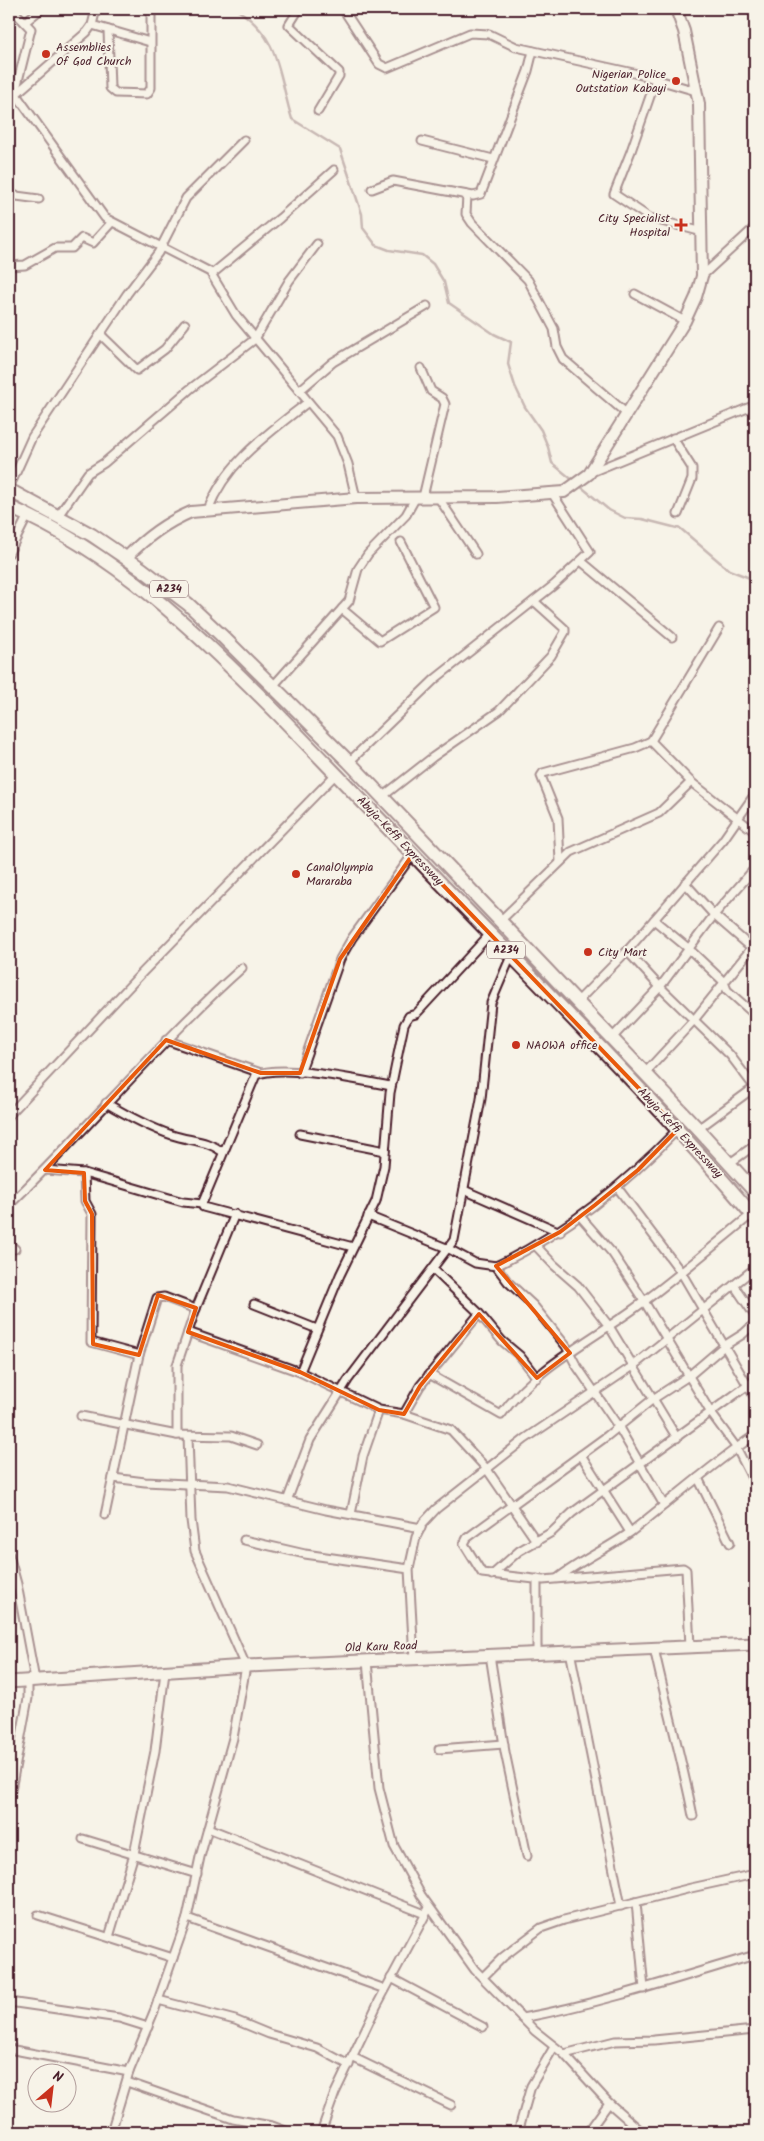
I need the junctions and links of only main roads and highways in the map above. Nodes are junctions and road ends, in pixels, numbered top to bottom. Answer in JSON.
{"nodes":[{"id":1,"x":9,"y":489,"type":"edge"},
{"id":2,"x":9,"y":507,"type":"edge"},
{"id":3,"x":755,"y":1192,"type":"edge"},
{"id":4,"x":754,"y":1216,"type":"edge"},
{"id":5,"x":755,"y":1644,"type":"edge"},
{"id":6,"x":9,"y":1682,"type":"edge"}],
"edges":[{"from":1,"to":3,"type":"highway","name":"Abuja-Keffi Expressway","number":"A234"},
{"from":2,"to":4,"type":"highway","name":"Abuja-Keffi Expressway","number":"A234"},
{"from":5,"to":6,"type":"main road","name":"Old Karu Road"}]}
